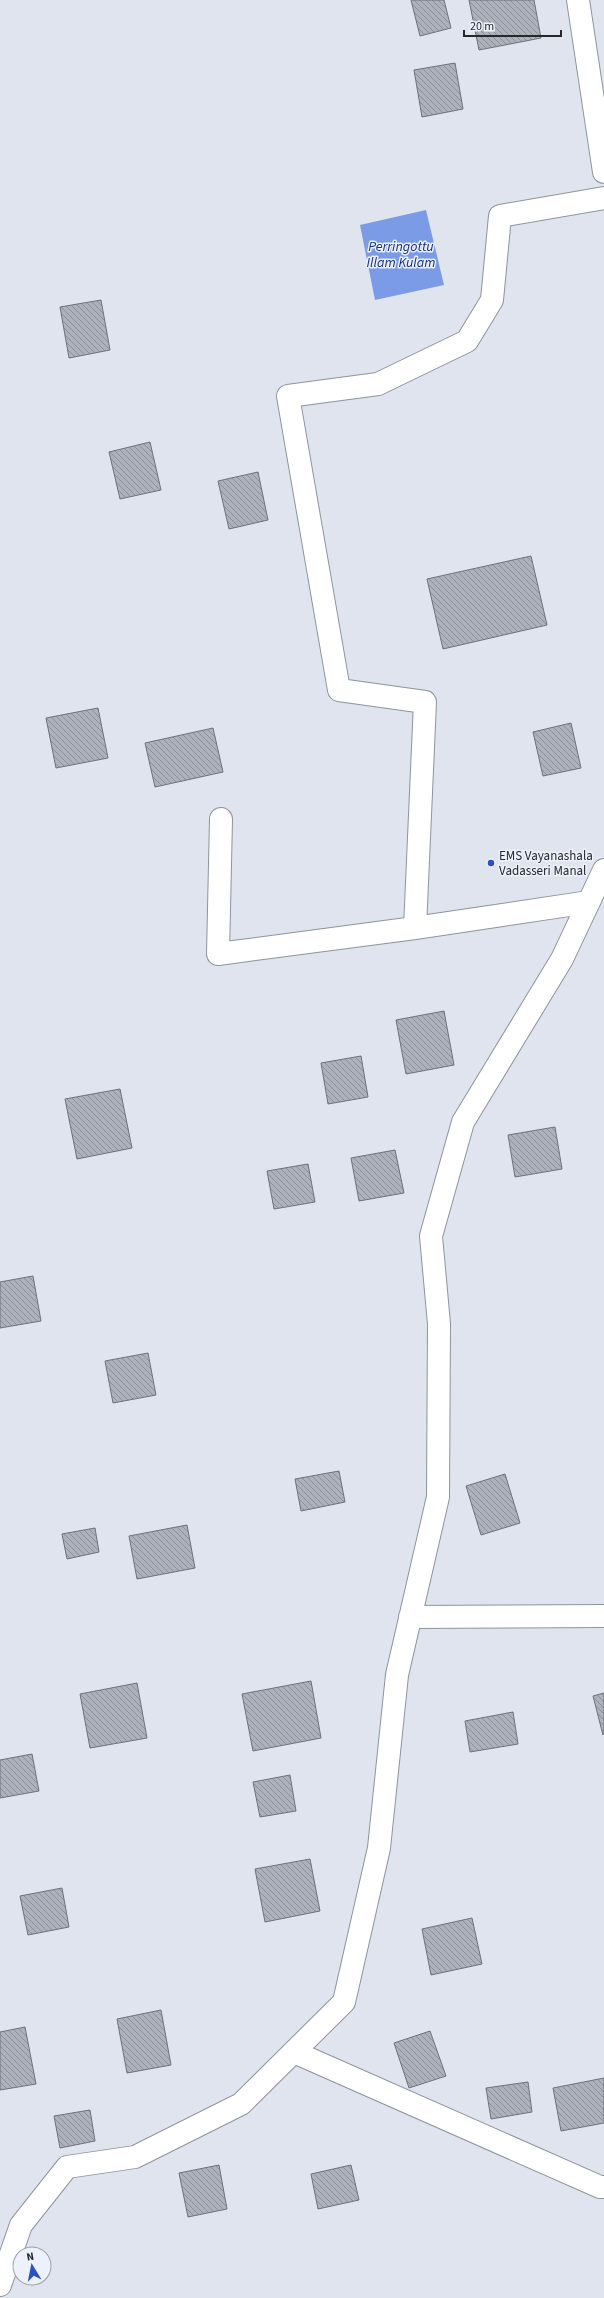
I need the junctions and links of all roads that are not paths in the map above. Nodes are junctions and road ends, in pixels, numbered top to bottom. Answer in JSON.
{"nodes":[{"id":1,"x":578,"y":0,"type":"edge"},
{"id":2,"x":604,"y":172,"type":"edge"},
{"id":3,"x":604,"y":198,"type":"edge"},
{"id":4,"x":221,"y":819,"type":"dead end"},
{"id":5,"x":604,"y":870,"type":"edge"},
{"id":6,"x":589,"y":902,"type":"junction"},
{"id":7,"x":415,"y":928,"type":"junction"},
{"id":8,"x":604,"y":1616,"type":"edge"},
{"id":9,"x":410,"y":1617,"type":"junction"},
{"id":10,"x":294,"y":2052,"type":"junction"},
{"id":11,"x":604,"y":2187,"type":"edge"},
{"id":12,"x":0,"y":2285,"type":"edge"}],
"edges":[{"from":1,"to":2,"type":"street"},
{"from":3,"to":7,"type":"street"},
{"from":4,"to":7,"type":"street"},
{"from":5,"to":6,"type":"street"},
{"from":6,"to":7,"type":"street"},
{"from":6,"to":9,"type":"street"},
{"from":8,"to":9,"type":"street"},
{"from":9,"to":10,"type":"street"},
{"from":10,"to":11,"type":"street"},
{"from":10,"to":12,"type":"street"}]}
